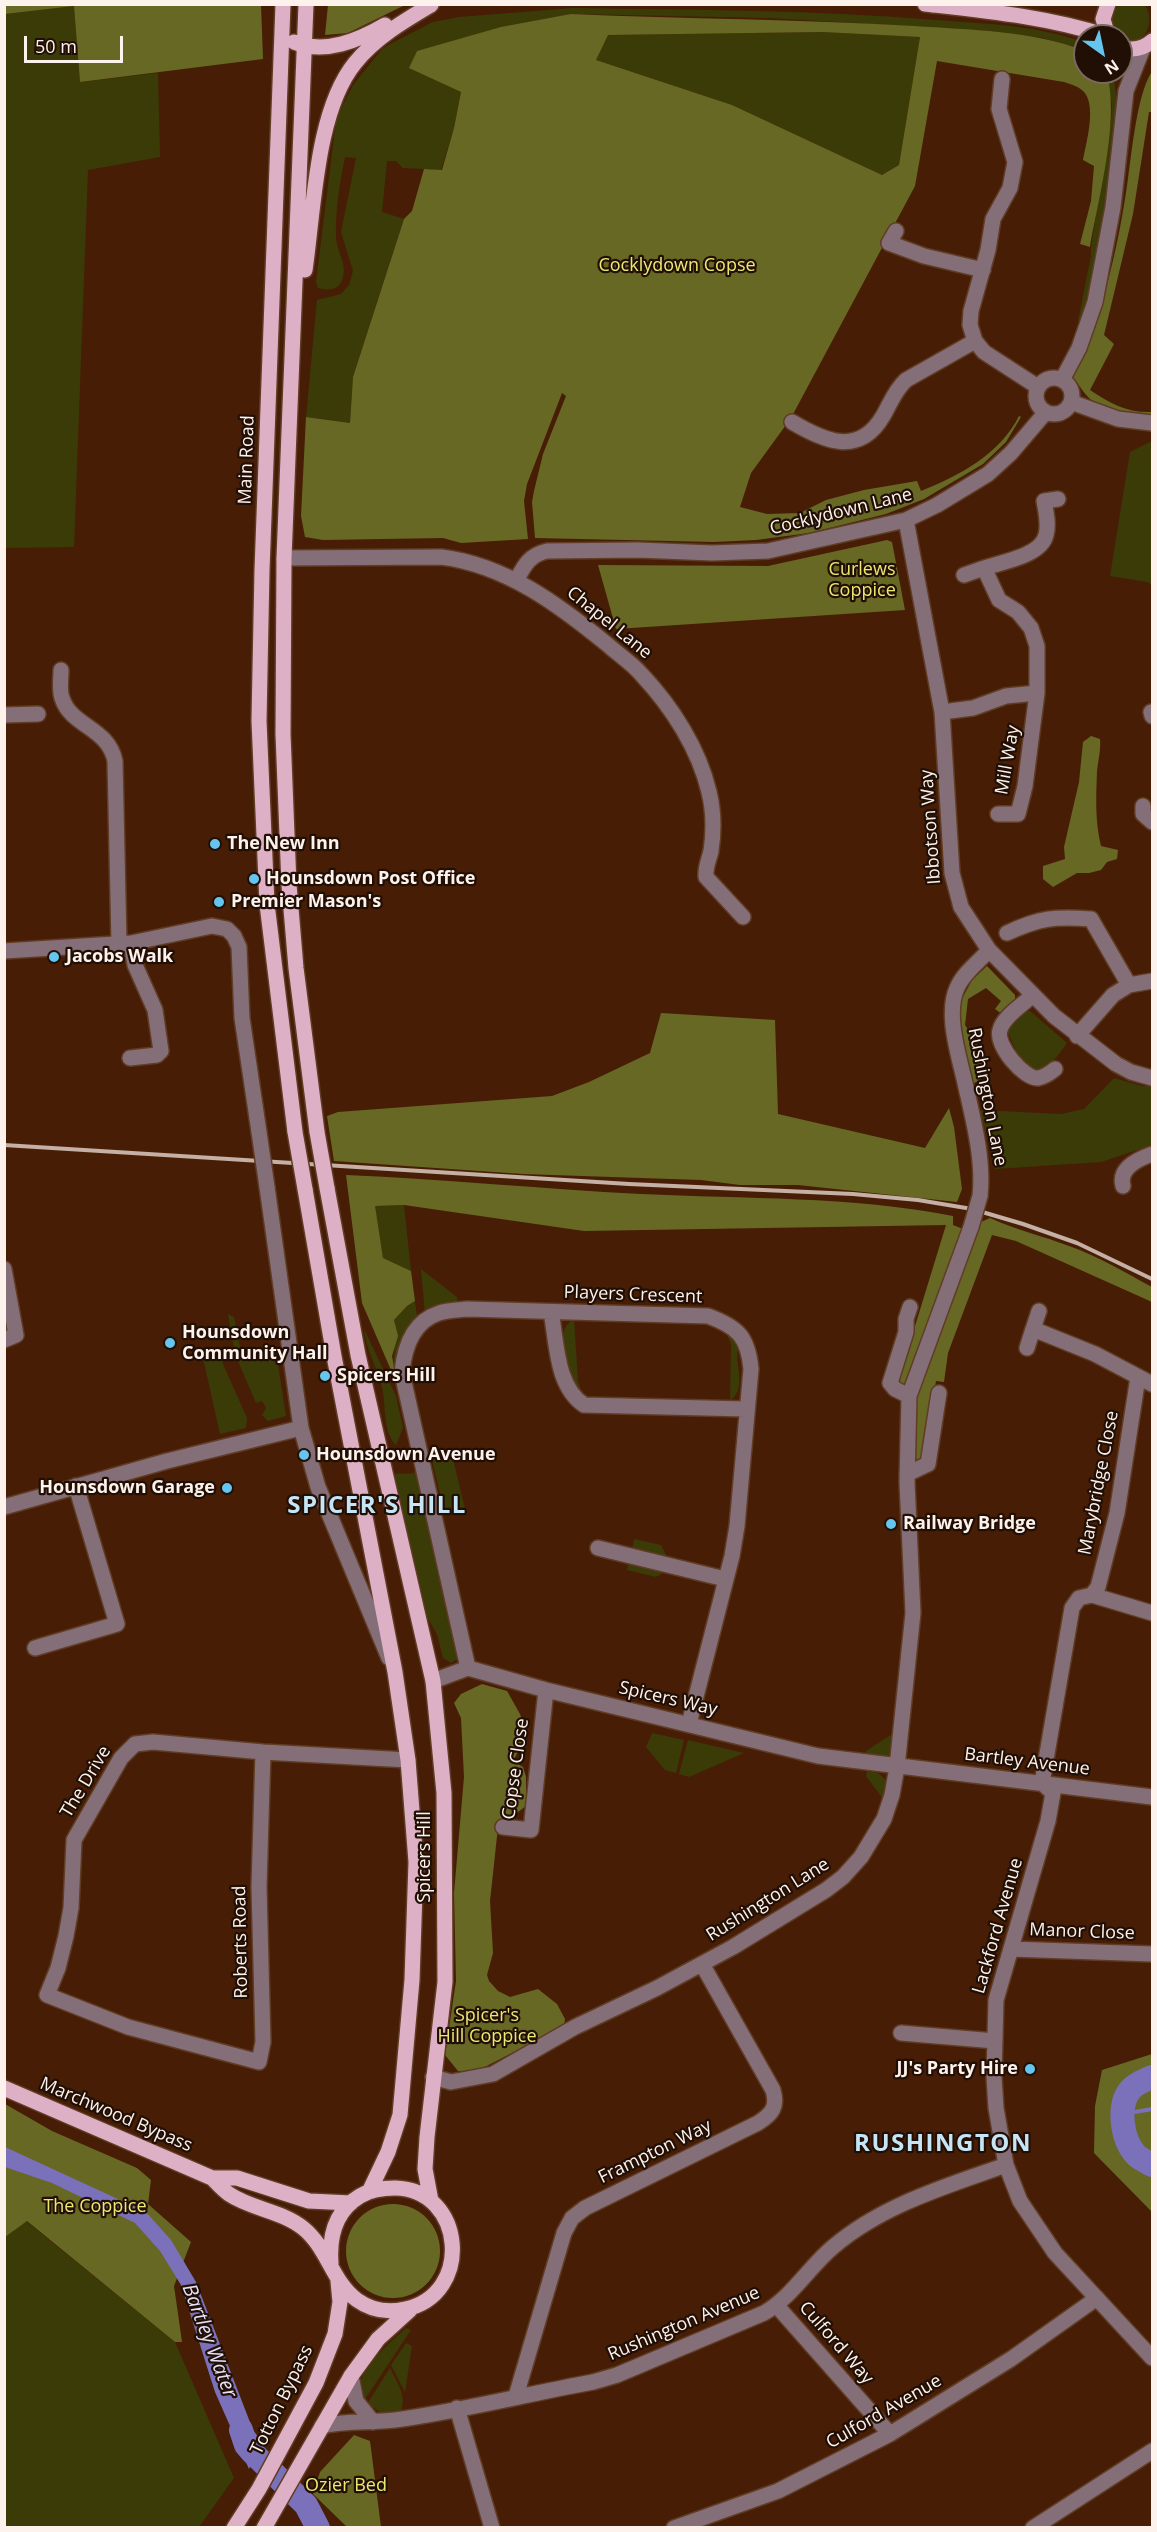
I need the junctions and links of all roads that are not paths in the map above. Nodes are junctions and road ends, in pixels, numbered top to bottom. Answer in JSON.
{"nodes":[{"id":1,"x":431,"y":4,"type":"edge"},
{"id":2,"x":925,"y":4,"type":"edge"},
{"id":3,"x":1108,"y":4,"type":"edge"},
{"id":4,"x":307,"y":9,"type":"edge"},
{"id":5,"x":282,"y":18,"type":"edge"},
{"id":6,"x":1104,"y":24,"type":"edge"},
{"id":7,"x":1073,"y":25,"type":"edge"},
{"id":8,"x":1149,"y":44,"type":"edge"},
{"id":9,"x":304,"y":45,"type":"junction"},
{"id":10,"x":1133,"y":50,"type":"edge"},
{"id":11,"x":1002,"y":79,"type":"dead end"},
{"id":12,"x":1124,"y":84,"type":"edge"},
{"id":13,"x":1126,"y":91,"type":"junction"},
{"id":14,"x":896,"y":231,"type":"dead end"},
{"id":15,"x":983,"y":270,"type":"junction"},
{"id":16,"x":296,"y":291,"type":"junction"},
{"id":17,"x":975,"y":341,"type":"junction"},
{"id":18,"x":1062,"y":380,"type":"junction"},
{"id":19,"x":1038,"y":387,"type":"junction"},
{"id":20,"x":1071,"y":402,"type":"junction"},
{"id":21,"x":1046,"y":412,"type":"junction"},
{"id":22,"x":792,"y":422,"type":"dead end"},
{"id":23,"x":1152,"y":423,"type":"edge"},
{"id":24,"x":1058,"y":499,"type":"dead end"},
{"id":25,"x":906,"y":520,"type":"junction"},
{"id":26,"x":284,"y":558,"type":"junction"},
{"id":27,"x":984,"y":568,"type":"junction"},
{"id":28,"x":964,"y":575,"type":"dead end"},
{"id":29,"x":516,"y":581,"type":"junction"},
{"id":30,"x":61,"y":670,"type":"dead end"},
{"id":31,"x":1037,"y":693,"type":"junction"},
{"id":32,"x":942,"y":712,"type":"junction"},
{"id":33,"x":38,"y":714,"type":"dead end"},
{"id":34,"x":4,"y":715,"type":"edge"},
{"id":35,"x":1143,"y":806,"type":"dead end"},
{"id":36,"x":998,"y":814,"type":"dead end"},
{"id":37,"x":1152,"y":822,"type":"edge"},
{"id":38,"x":268,"y":917,"type":"joint"},
{"id":39,"x":743,"y":917,"type":"dead end"},
{"id":40,"x":1007,"y":933,"type":"dead end"},
{"id":41,"x":125,"y":943,"type":"junction"},
{"id":42,"x":989,"y":950,"type":"junction"},
{"id":43,"x":4,"y":951,"type":"edge"},
{"id":44,"x":1152,"y":981,"type":"edge"},
{"id":45,"x":1129,"y":985,"type":"junction"},
{"id":46,"x":1032,"y":996,"type":"junction"},
{"id":47,"x":1077,"y":1036,"type":"junction"},
{"id":48,"x":130,"y":1058,"type":"dead end"},
{"id":49,"x":1055,"y":1069,"type":"dead end"},
{"id":50,"x":1152,"y":1078,"type":"edge"},
{"id":51,"x":1152,"y":1154,"type":"edge"},
{"id":52,"x":1123,"y":1185,"type":"dead end"},
{"id":53,"x":4,"y":1269,"type":"edge"},
{"id":54,"x":910,"y":1306,"type":"dead end"},
{"id":55,"x":1039,"y":1311,"type":"dead end"},
{"id":56,"x":551,"y":1312,"type":"junction"},
{"id":57,"x":1033,"y":1329,"type":"junction"},
{"id":58,"x":4,"y":1340,"type":"edge"},
{"id":59,"x":1027,"y":1348,"type":"dead end"},
{"id":60,"x":1138,"y":1377,"type":"junction"},
{"id":61,"x":1152,"y":1384,"type":"edge"},
{"id":62,"x":939,"y":1393,"type":"dead end"},
{"id":63,"x":909,"y":1396,"type":"junction"},
{"id":64,"x":746,"y":1409,"type":"junction"},
{"id":65,"x":301,"y":1428,"type":"junction"},
{"id":66,"x":907,"y":1474,"type":"junction"},
{"id":67,"x":75,"y":1486,"type":"junction"},
{"id":68,"x":4,"y":1507,"type":"edge"},
{"id":69,"x":598,"y":1548,"type":"dead end"},
{"id":70,"x":725,"y":1579,"type":"junction"},
{"id":71,"x":1082,"y":1594,"type":"junction"},
{"id":72,"x":1152,"y":1613,"type":"edge"},
{"id":73,"x":35,"y":1647,"type":"dead end"},
{"id":74,"x":468,"y":1668,"type":"junction"},
{"id":75,"x":395,"y":1672,"type":"junction"},
{"id":76,"x":433,"y":1681,"type":"junction"},
{"id":77,"x":546,"y":1690,"type":"junction"},
{"id":78,"x":689,"y":1724,"type":"junction"},
{"id":79,"x":262,"y":1752,"type":"junction"},
{"id":80,"x":408,"y":1760,"type":"junction"},
{"id":81,"x":897,"y":1767,"type":"junction"},
{"id":82,"x":1042,"y":1783,"type":"junction"},
{"id":83,"x":1152,"y":1797,"type":"edge"},
{"id":84,"x":503,"y":1827,"type":"dead end"},
{"id":85,"x":1011,"y":1949,"type":"junction"},
{"id":86,"x":1152,"y":1954,"type":"edge"},
{"id":87,"x":702,"y":1964,"type":"junction"},
{"id":88,"x":901,"y":2033,"type":"dead end"},
{"id":89,"x":995,"y":2041,"type":"junction"},
{"id":90,"x":192,"y":2045,"type":"joint"},
{"id":91,"x":433,"y":2077,"type":"junction"},
{"id":92,"x":4,"y":2088,"type":"edge"},
{"id":93,"x":1006,"y":2165,"type":"junction"},
{"id":94,"x":212,"y":2178,"type":"junction"},
{"id":95,"x":369,"y":2192,"type":"junction"},
{"id":96,"x":431,"y":2201,"type":"junction"},
{"id":97,"x":351,"y":2203,"type":"junction"},
{"id":98,"x":331,"y":2263,"type":"junction"},
{"id":99,"x":338,"y":2281,"type":"junction"},
{"id":100,"x":1097,"y":2298,"type":"junction"},
{"id":101,"x":777,"y":2306,"type":"junction"},
{"id":102,"x":413,"y":2308,"type":"junction"},
{"id":103,"x":1152,"y":2358,"type":"edge"},
{"id":104,"x":351,"y":2376,"type":"junction"},
{"id":105,"x":516,"y":2396,"type":"junction"},
{"id":106,"x":457,"y":2408,"type":"junction"},
{"id":107,"x":373,"y":2422,"type":"junction"},
{"id":108,"x":322,"y":2426,"type":"junction"},
{"id":109,"x":890,"y":2434,"type":"junction"},
{"id":110,"x":1152,"y":2451,"type":"edge"},
{"id":111,"x":234,"y":2528,"type":"edge"},
{"id":112,"x":264,"y":2528,"type":"edge"},
{"id":113,"x":492,"y":2528,"type":"edge"},
{"id":114,"x":674,"y":2528,"type":"edge"},
{"id":115,"x":1033,"y":2528,"type":"edge"}],
"edges":[{"from":1,"to":9,"type":"main road"},
{"from":1,"to":16,"type":"main road"},
{"from":2,"to":7,"type":"main road"},
{"from":3,"to":6,"type":"main road"},
{"from":4,"to":9,"type":"main road"},
{"from":5,"to":9,"type":"main road"},
{"from":5,"to":38,"type":"main road","name":"Main Road"},
{"from":8,"to":10,"type":"main road"},
{"from":8,"to":13,"type":"street"},
{"from":9,"to":16,"type":"main road"},
{"from":11,"to":15,"type":"street"},
{"from":12,"to":13,"type":"street"},
{"from":13,"to":18,"type":"street"},
{"from":14,"to":15,"type":"street"},
{"from":15,"to":17,"type":"street"},
{"from":16,"to":26,"type":"main road"},
{"from":17,"to":19,"type":"street"},
{"from":17,"to":22,"type":"street"},
{"from":18,"to":19,"type":"street"},
{"from":18,"to":20,"type":"street"},
{"from":19,"to":21,"type":"street"},
{"from":20,"to":21,"type":"street"},
{"from":20,"to":23,"type":"street"},
{"from":21,"to":25,"type":"street","name":"Cocklydown Lane"},
{"from":24,"to":27,"type":"street"},
{"from":25,"to":29,"type":"street","name":"Cocklydown Lane"},
{"from":25,"to":32,"type":"street","name":"Ibbotson Way"},
{"from":26,"to":29,"type":"street","name":"Chapel Lane"},
{"from":26,"to":76,"type":"main road","name":"Spicers Hill","bridge":true},
{"from":27,"to":28,"type":"street"},
{"from":27,"to":31,"type":"street","name":"Mill Way"},
{"from":29,"to":39,"type":"street","name":"Chapel Lane"},
{"from":30,"to":41,"type":"street"},
{"from":31,"to":32,"type":"street","name":"Mill Way"},
{"from":31,"to":36,"type":"street","name":"Mill Way"},
{"from":32,"to":42,"type":"street","name":"Ibbotson Way"},
{"from":33,"to":34,"type":"street"},
{"from":35,"to":37,"type":"street"},
{"from":38,"to":75,"type":"main road","name":"Spicers Hill","bridge":true},
{"from":40,"to":45,"type":"street"},
{"from":41,"to":43,"type":"street"},
{"from":41,"to":48,"type":"street"},
{"from":41,"to":65,"type":"street","name":"Spicers Hill","bridge":true},
{"from":42,"to":46,"type":"street","name":"Ibbotson Way"},
{"from":42,"to":63,"type":"street","name":"Rushington Lane","bridge":true},
{"from":44,"to":45,"type":"street"},
{"from":45,"to":47,"type":"street"},
{"from":46,"to":47,"type":"street","name":"Ibbotson Way"},
{"from":46,"to":49,"type":"street"},
{"from":47,"to":50,"type":"street","name":"Ibbotson Way"},
{"from":51,"to":52,"type":"street"},
{"from":53,"to":58,"type":"street"},
{"from":54,"to":63,"type":"street"},
{"from":55,"to":57,"type":"street"},
{"from":56,"to":64,"type":"street","name":"Players Crescent"},
{"from":56,"to":64,"type":"street","name":"Players Crescent"},
{"from":56,"to":74,"type":"street","name":"Players Crescent"},
{"from":57,"to":59,"type":"street"},
{"from":57,"to":60,"type":"street"},
{"from":60,"to":61,"type":"street"},
{"from":60,"to":71,"type":"street","name":"Marybridge Close"},
{"from":62,"to":66,"type":"street"},
{"from":63,"to":66,"type":"street","name":"Rushington Lane"},
{"from":64,"to":70,"type":"street","name":"Players Crescent"},
{"from":65,"to":67,"type":"street"},
{"from":65,"to":75,"type":"street","name":"Spicers Hill"},
{"from":66,"to":81,"type":"street","name":"Rushington Lane"},
{"from":67,"to":68,"type":"street"},
{"from":67,"to":73,"type":"street"},
{"from":69,"to":70,"type":"street"},
{"from":70,"to":78,"type":"street","name":"Players Crescent"},
{"from":71,"to":72,"type":"street"},
{"from":71,"to":82,"type":"street","name":"Marybridge Close"},
{"from":74,"to":76,"type":"street"},
{"from":74,"to":77,"type":"street","name":"Spicers Way"},
{"from":75,"to":80,"type":"main road","name":"Spicers Hill"},
{"from":76,"to":91,"type":"main road","name":"Spicers Hill"},
{"from":77,"to":78,"type":"street","name":"Spicers Way"},
{"from":77,"to":84,"type":"street","name":"Copse Close"},
{"from":78,"to":81,"type":"street","name":"Spicers Way"},
{"from":79,"to":80,"type":"street","name":"The Drive"},
{"from":79,"to":90,"type":"street","name":"Roberts Road"},
{"from":79,"to":90,"type":"street","name":"The Drive"},
{"from":80,"to":95,"type":"main road","name":"Spicers Hill"},
{"from":81,"to":82,"type":"street","name":"Bartley Avenue"},
{"from":81,"to":87,"type":"street","name":"Rushington Lane"},
{"from":82,"to":83,"type":"street","name":"Bartley Avenue"},
{"from":82,"to":85,"type":"street","name":"Lackford Avenue"},
{"from":85,"to":86,"type":"street","name":"Manor Close"},
{"from":85,"to":89,"type":"street","name":"Lackford Avenue"},
{"from":87,"to":91,"type":"street","name":"Rushington Lane"},
{"from":87,"to":105,"type":"street","name":"Frampton Way"},
{"from":88,"to":89,"type":"street"},
{"from":89,"to":93,"type":"street","name":"Lackford Avenue"},
{"from":91,"to":96,"type":"main road","name":"Spicers Hill"},
{"from":92,"to":94,"type":"main road","name":"Marchwood Bypass"},
{"from":93,"to":100,"type":"street","name":"Lackford Avenue"},
{"from":93,"to":101,"type":"street","name":"Rushington Avenue"},
{"from":94,"to":97,"type":"main road","name":"Marchwood Bypass"},
{"from":94,"to":98,"type":"main road","name":"Marchwood Bypass"},
{"from":95,"to":96,"type":"main road"},
{"from":95,"to":97,"type":"main road"},
{"from":96,"to":102,"type":"main road"},
{"from":97,"to":98,"type":"main road"},
{"from":98,"to":99,"type":"main road"},
{"from":99,"to":102,"type":"main road"},
{"from":99,"to":111,"type":"main road","name":"Totton Bypass"},
{"from":100,"to":103,"type":"street","name":"Lackford Avenue"},
{"from":100,"to":109,"type":"street","name":"Culford Avenue"},
{"from":101,"to":105,"type":"street","name":"Rushington Avenue"},
{"from":101,"to":109,"type":"street","name":"Culford Way"},
{"from":102,"to":104,"type":"main road"},
{"from":104,"to":107,"type":"street"},
{"from":104,"to":108,"type":"main road"},
{"from":105,"to":106,"type":"street","name":"Rushington Avenue"},
{"from":106,"to":107,"type":"street","name":"Rushington Avenue"},
{"from":106,"to":113,"type":"street"},
{"from":107,"to":108,"type":"street","name":"Rushington Avenue"},
{"from":108,"to":112,"type":"main road"},
{"from":109,"to":114,"type":"street","name":"Culford Avenue"},
{"from":110,"to":115,"type":"street"}]}
